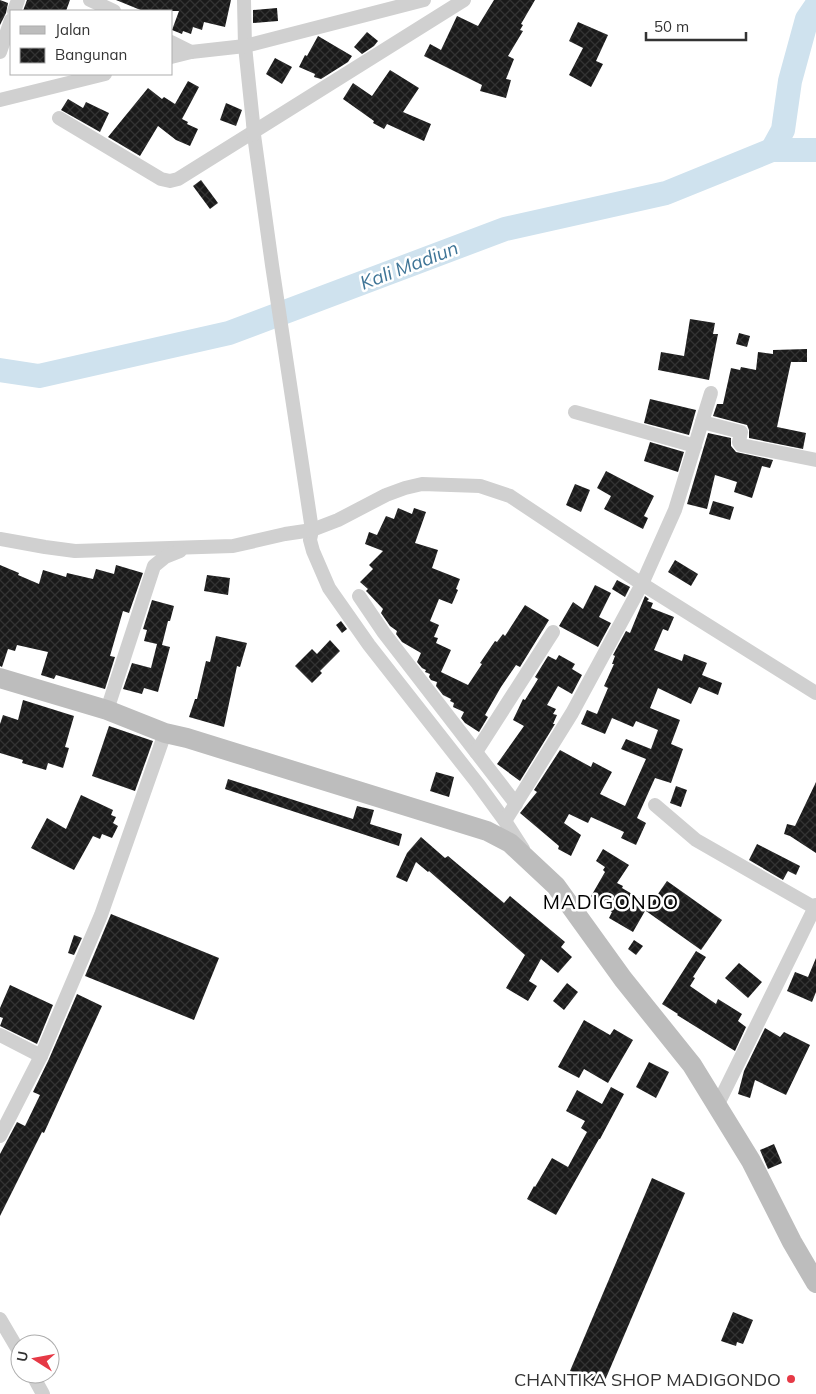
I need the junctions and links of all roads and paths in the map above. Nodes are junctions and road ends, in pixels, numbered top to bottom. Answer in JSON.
{"nodes":[{"id":1,"x":90,"y":0,"type":"edge"},
{"id":2,"x":244,"y":0,"type":"edge"},
{"id":3,"x":424,"y":0,"type":"edge"},
{"id":4,"x":464,"y":0,"type":"edge"},
{"id":5,"x":112,"y":10,"type":"edge"},
{"id":6,"x":10,"y":23,"type":"edge"},
{"id":7,"x":172,"y":43,"type":"edge"},
{"id":8,"x":244,"y":46,"type":"junction"},
{"id":9,"x":0,"y":52,"type":"edge"},
{"id":10,"x":190,"y":52,"type":"junction"},
{"id":11,"x":172,"y":57,"type":"edge"},
{"id":12,"x":101,"y":75,"type":"edge"},
{"id":13,"x":0,"y":100,"type":"edge"},
{"id":14,"x":59,"y":118,"type":"dead end"},
{"id":15,"x":711,"y":393,"type":"dead end"},
{"id":16,"x":575,"y":412,"type":"dead end"},
{"id":17,"x":702,"y":422,"type":"junction"},
{"id":18,"x":695,"y":446,"type":"junction"},
{"id":19,"x":816,"y":460,"type":"edge"},
{"id":20,"x":312,"y":530,"type":"junction"},
{"id":21,"x":0,"y":539,"type":"edge"},
{"id":22,"x":190,"y":547,"type":"junction"},
{"id":23,"x":642,"y":584,"type":"junction"},
{"id":24,"x":359,"y":596,"type":"dead end"},
{"id":25,"x":553,"y":632,"type":"dead end"},
{"id":26,"x":0,"y":678,"type":"edge"},
{"id":27,"x":816,"y":693,"type":"edge"},
{"id":28,"x":107,"y":710,"type":"junction"},
{"id":29,"x":165,"y":733,"type":"junction"},
{"id":30,"x":476,"y":752,"type":"junction"},
{"id":31,"x":516,"y":804,"type":"junction"},
{"id":32,"x":655,"y":805,"type":"dead end"},
{"id":33,"x":505,"y":821,"type":"junction"},
{"id":34,"x":530,"y":860,"type":"junction"},
{"id":35,"x":816,"y":907,"type":"edge"},
{"id":36,"x":0,"y":1035,"type":"edge"},
{"id":37,"x":41,"y":1056,"type":"junction"},
{"id":38,"x":717,"y":1106,"type":"junction"},
{"id":39,"x":0,"y":1136,"type":"edge"},
{"id":40,"x":816,"y":1283,"type":"edge"},
{"id":41,"x":0,"y":1319,"type":"edge"},
{"id":42,"x":10,"y":1336,"type":"edge"}],
"edges":[{"from":1,"to":5,"type":"street"},
{"from":2,"to":8,"type":"street"},
{"from":3,"to":8,"type":"street"},
{"from":4,"to":14,"type":"street"},
{"from":6,"to":9,"type":"street"},
{"from":7,"to":10,"type":"street"},
{"from":8,"to":10,"type":"street"},
{"from":8,"to":20,"type":"street"},
{"from":10,"to":11,"type":"street"},
{"from":12,"to":13,"type":"street"},
{"from":15,"to":17,"type":"street"},
{"from":16,"to":18,"type":"street"},
{"from":17,"to":18,"type":"street"},
{"from":17,"to":19,"type":"street"},
{"from":18,"to":23,"type":"street"},
{"from":20,"to":22,"type":"street"},
{"from":20,"to":23,"type":"street"},
{"from":20,"to":33,"type":"street"},
{"from":21,"to":22,"type":"street"},
{"from":22,"to":28,"type":"street"},
{"from":23,"to":27,"type":"street"},
{"from":23,"to":31,"type":"street"},
{"from":24,"to":30,"type":"street"},
{"from":25,"to":30,"type":"street"},
{"from":26,"to":28,"type":"main road"},
{"from":28,"to":29,"type":"main road"},
{"from":29,"to":34,"type":"main road"},
{"from":29,"to":37,"type":"street"},
{"from":30,"to":31,"type":"street"},
{"from":31,"to":33,"type":"street"},
{"from":32,"to":35,"type":"street"},
{"from":33,"to":34,"type":"street"},
{"from":34,"to":38,"type":"main road"},
{"from":35,"to":38,"type":"street"},
{"from":36,"to":37,"type":"street"},
{"from":37,"to":39,"type":"street"},
{"from":38,"to":40,"type":"main road"},
{"from":41,"to":42,"type":"street"}]}
